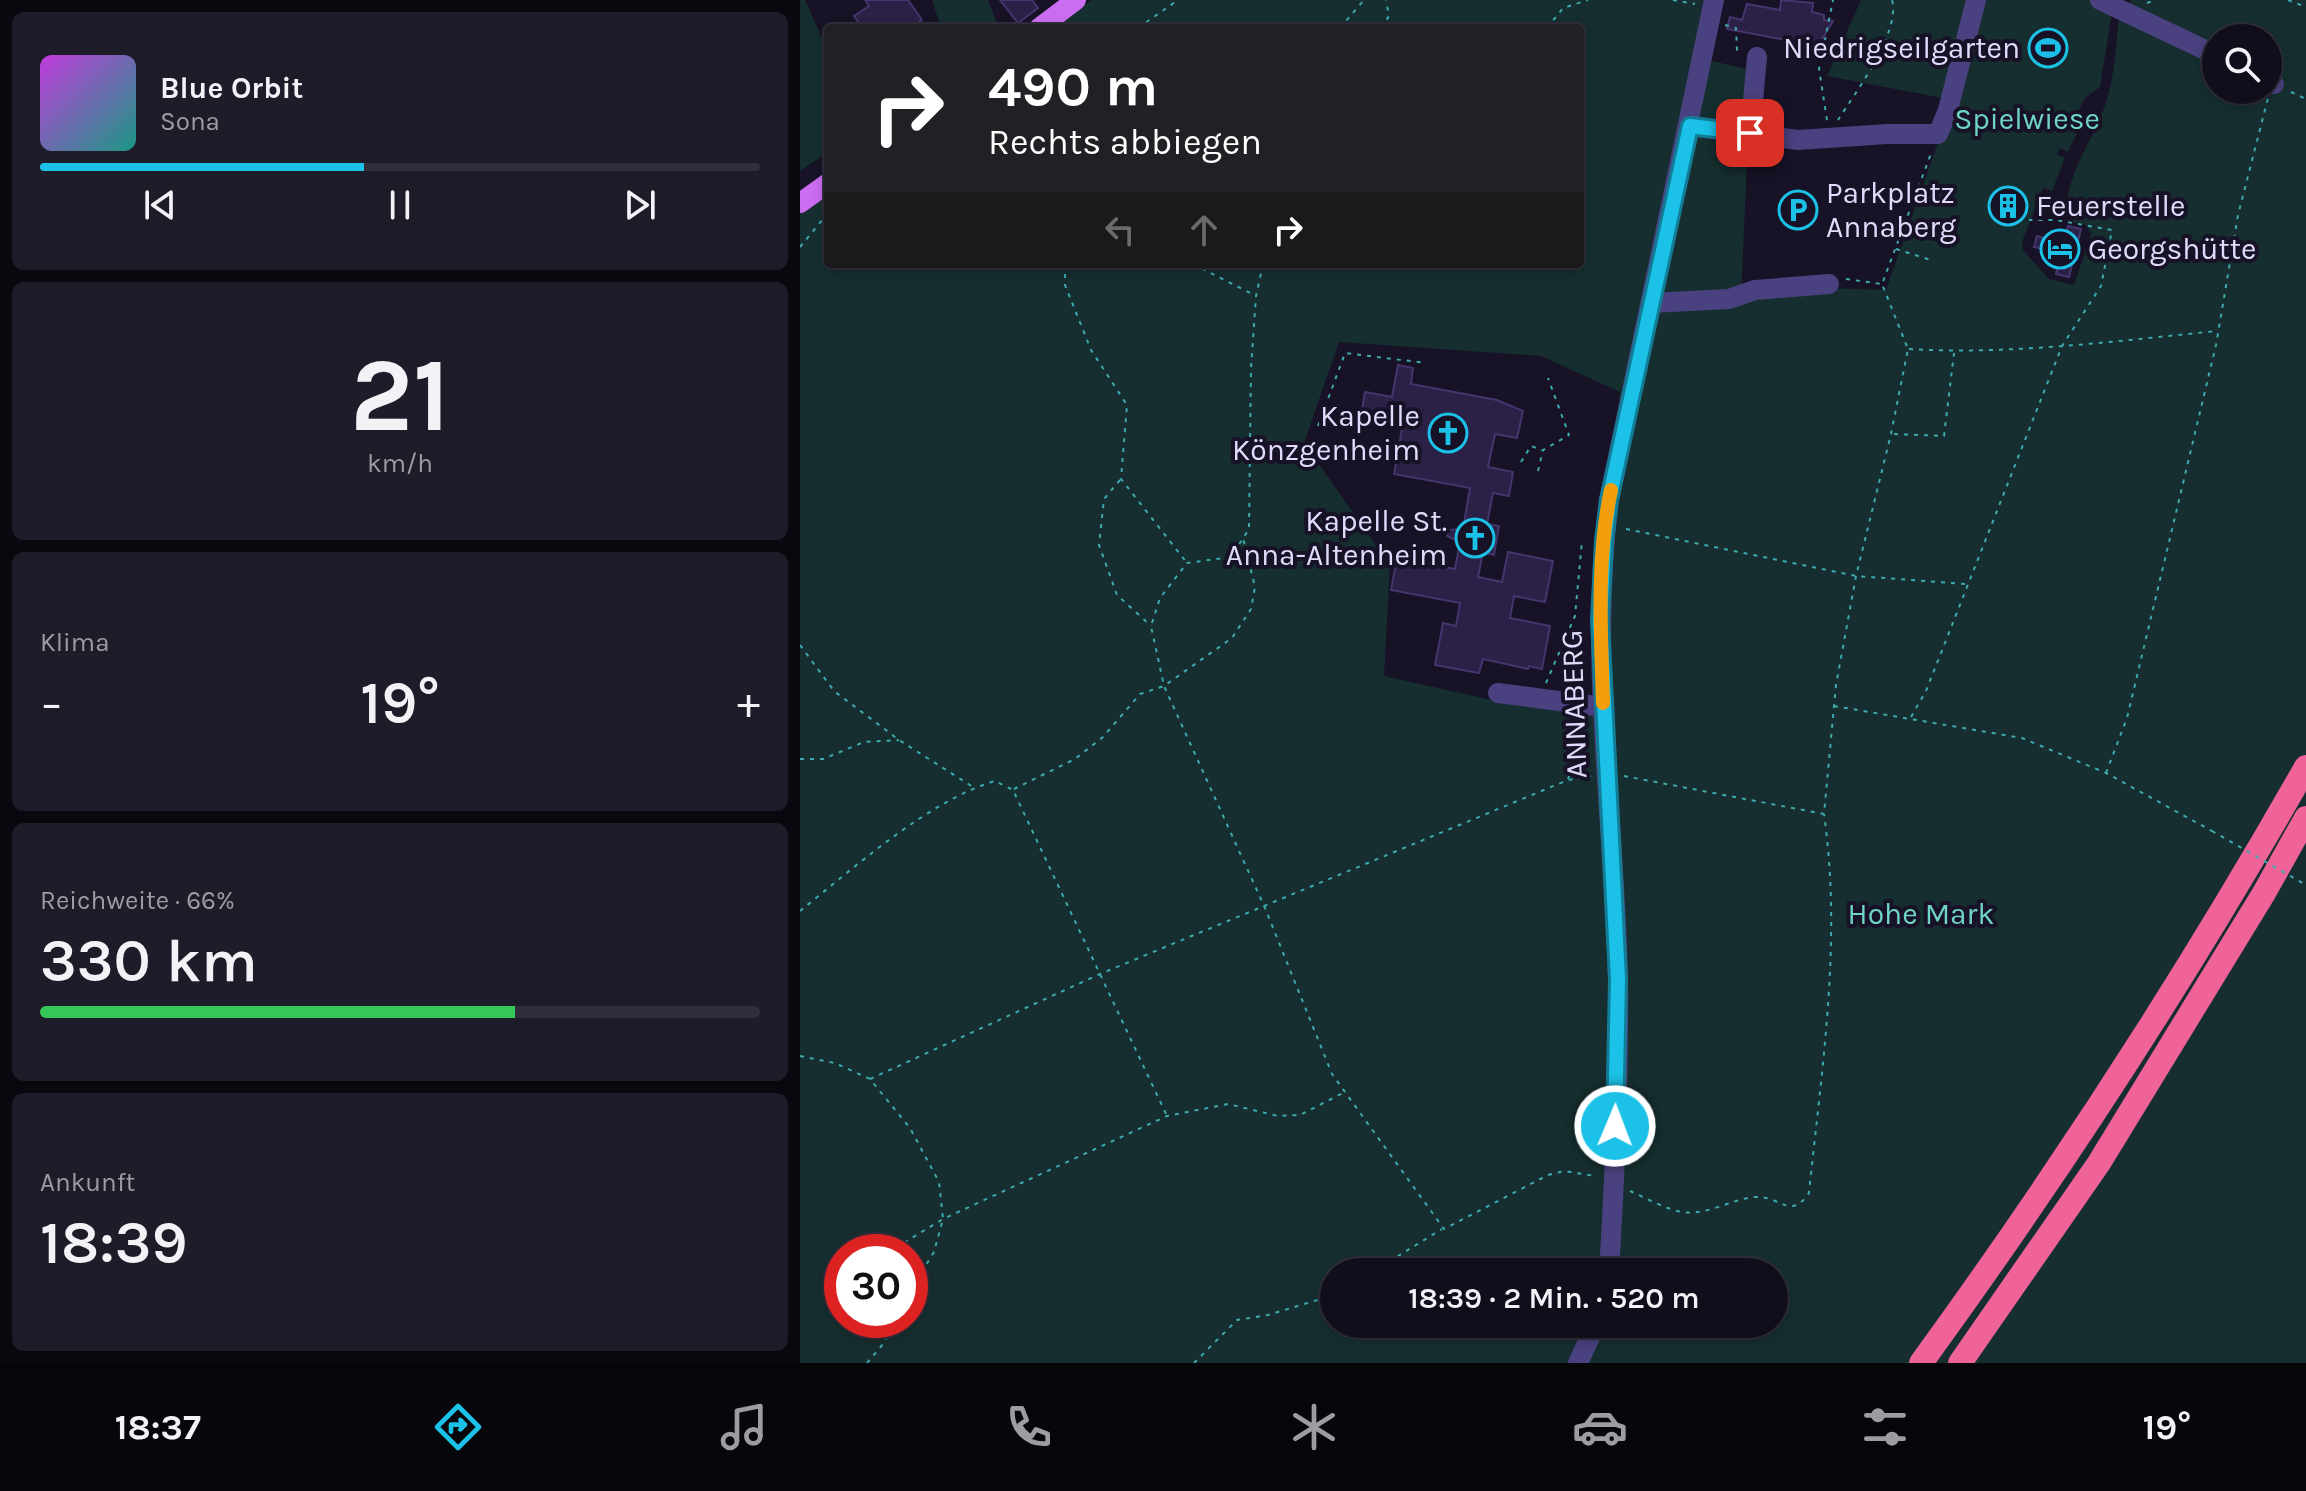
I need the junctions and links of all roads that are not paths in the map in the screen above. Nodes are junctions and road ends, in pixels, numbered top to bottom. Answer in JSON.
{"nodes":[{"id":1,"x":1076,"y":0,"type":"edge"},
{"id":2,"x":1976,"y":0,"type":"edge"},
{"id":3,"x":2100,"y":0,"type":"edge"},
{"id":4,"x":1712,"y":10,"type":"edge"},
{"id":5,"x":1044,"y":24,"type":"edge"},
{"id":6,"x":2202,"y":48,"type":"edge"},
{"id":7,"x":1757,"y":57,"type":"road end"},
{"id":8,"x":1690,"y":126,"type":"junction"},
{"id":9,"x":1750,"y":133,"type":"junction"},
{"id":10,"x":824,"y":186,"type":"edge"},
{"id":11,"x":800,"y":203,"type":"edge"},
{"id":12,"x":1837,"y":282,"type":"road end"},
{"id":13,"x":1651,"y":303,"type":"junction"},
{"id":14,"x":1498,"y":693,"type":"dead end"},
{"id":15,"x":1604,"y":707,"type":"junction"},
{"id":16,"x":2306,"y":767,"type":"edge"},
{"id":17,"x":2306,"y":818,"type":"edge"},
{"id":18,"x":1610,"y":1258,"type":"edge"},
{"id":19,"x":1590,"y":1338,"type":"edge"},
{"id":20,"x":1578,"y":1363,"type":"edge"},
{"id":21,"x":1921,"y":1363,"type":"edge"},
{"id":22,"x":1960,"y":1363,"type":"edge"}],
"edges":[{"from":1,"to":5,"type":"main road"},
{"from":2,"to":9,"type":"street"},
{"from":3,"to":6,"type":"street"},
{"from":4,"to":8,"type":"street","name":"ANNABERG"},
{"from":7,"to":9,"type":"street"},
{"from":8,"to":9,"type":"street"},
{"from":8,"to":13,"type":"street","name":"ANNABERG"},
{"from":10,"to":11,"type":"main road"},
{"from":12,"to":13,"type":"street"},
{"from":13,"to":15,"type":"street","name":"ANNABERG"},
{"from":14,"to":15,"type":"street"},
{"from":15,"to":18,"type":"street","name":"ANNABERG"},
{"from":16,"to":21,"type":"highway"},
{"from":17,"to":22,"type":"highway"},
{"from":19,"to":20,"type":"street"}]}
